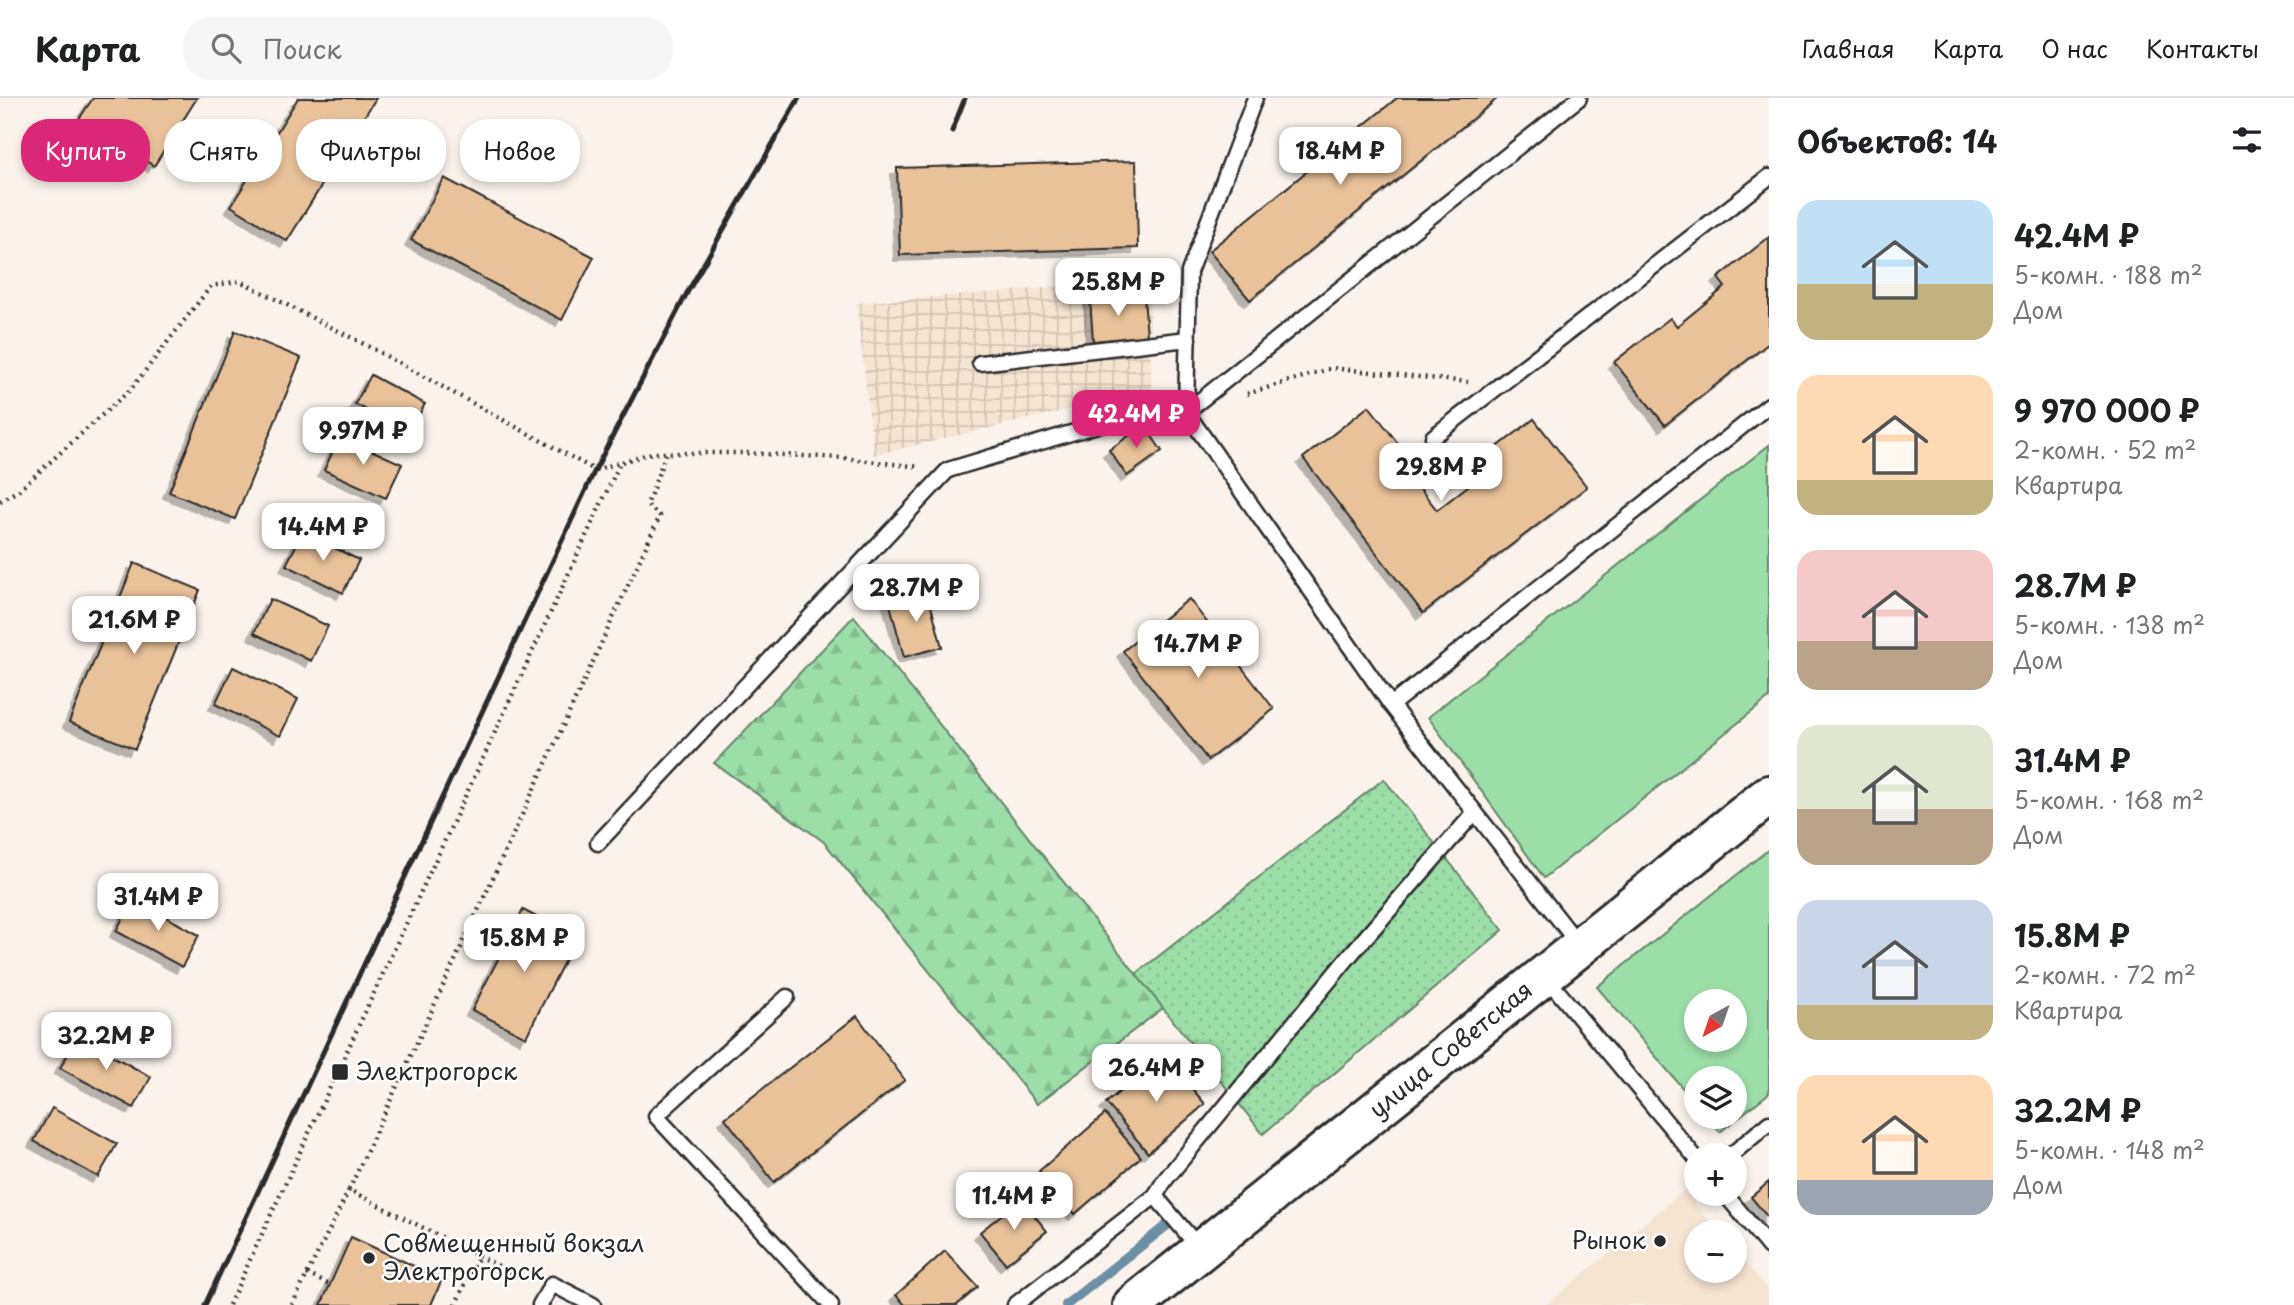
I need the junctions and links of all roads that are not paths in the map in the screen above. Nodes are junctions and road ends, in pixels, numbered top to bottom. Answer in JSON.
{"nodes":[{"id":1,"x":1255,"y":98,"type":"edge"},
{"id":2,"x":1579,"y":98,"type":"edge"},
{"id":3,"x":1769,"y":177,"type":"edge"},
{"id":4,"x":1188,"y":339,"type":"junction"},
{"id":5,"x":980,"y":363,"type":"dead end"},
{"id":6,"x":1769,"y":405,"type":"edge"},
{"id":7,"x":1186,"y":412,"type":"junction"},
{"id":8,"x":1433,"y":437,"type":"dead end"},
{"id":9,"x":1391,"y":705,"type":"junction"},
{"id":10,"x":1769,"y":794,"type":"edge"},
{"id":11,"x":1475,"y":812,"type":"junction"},
{"id":12,"x":598,"y":843,"type":"dead end"},
{"id":13,"x":1580,"y":946,"type":"junction"},
{"id":14,"x":1544,"y":975,"type":"junction"},
{"id":15,"x":787,"y":997,"type":"dead end"},
{"id":16,"x":1769,"y":1123,"type":"edge"},
{"id":17,"x":1745,"y":1143,"type":"edge"},
{"id":18,"x":1684,"y":1144,"type":"edge"},
{"id":19,"x":1155,"y":1196,"type":"junction"},
{"id":20,"x":1735,"y":1206,"type":"edge"},
{"id":21,"x":1769,"y":1247,"type":"edge"},
{"id":22,"x":1201,"y":1251,"type":"junction"},
{"id":23,"x":540,"y":1305,"type":"edge"},
{"id":24,"x":593,"y":1305,"type":"edge"},
{"id":25,"x":831,"y":1305,"type":"edge"},
{"id":26,"x":1015,"y":1305,"type":"edge"},
{"id":27,"x":1133,"y":1305,"type":"edge"}],
"edges":[{"from":1,"to":4,"type":"lane"},
{"from":2,"to":7,"type":"lane"},
{"from":3,"to":8,"type":"lane"},
{"from":4,"to":5,"type":"lane"},
{"from":4,"to":7,"type":"lane"},
{"from":6,"to":9,"type":"lane"},
{"from":7,"to":9,"type":"lane"},
{"from":7,"to":12,"type":"lane"},
{"from":9,"to":11,"type":"lane"},
{"from":10,"to":13,"type":"street","name":"улица Советская"},
{"from":11,"to":13,"type":"lane"},
{"from":11,"to":19,"type":"lane"},
{"from":13,"to":14,"type":"street","name":"улица Советская"},
{"from":14,"to":18,"type":"lane"},
{"from":14,"to":22,"type":"street","name":"улица Советская"},
{"from":15,"to":25,"type":"lane"},
{"from":16,"to":17,"type":"lane"},
{"from":19,"to":22,"type":"lane"},
{"from":19,"to":26,"type":"lane"},
{"from":20,"to":21,"type":"lane"},
{"from":22,"to":27,"type":"street","name":"улица Советская"},
{"from":23,"to":24,"type":"lane"}]}
